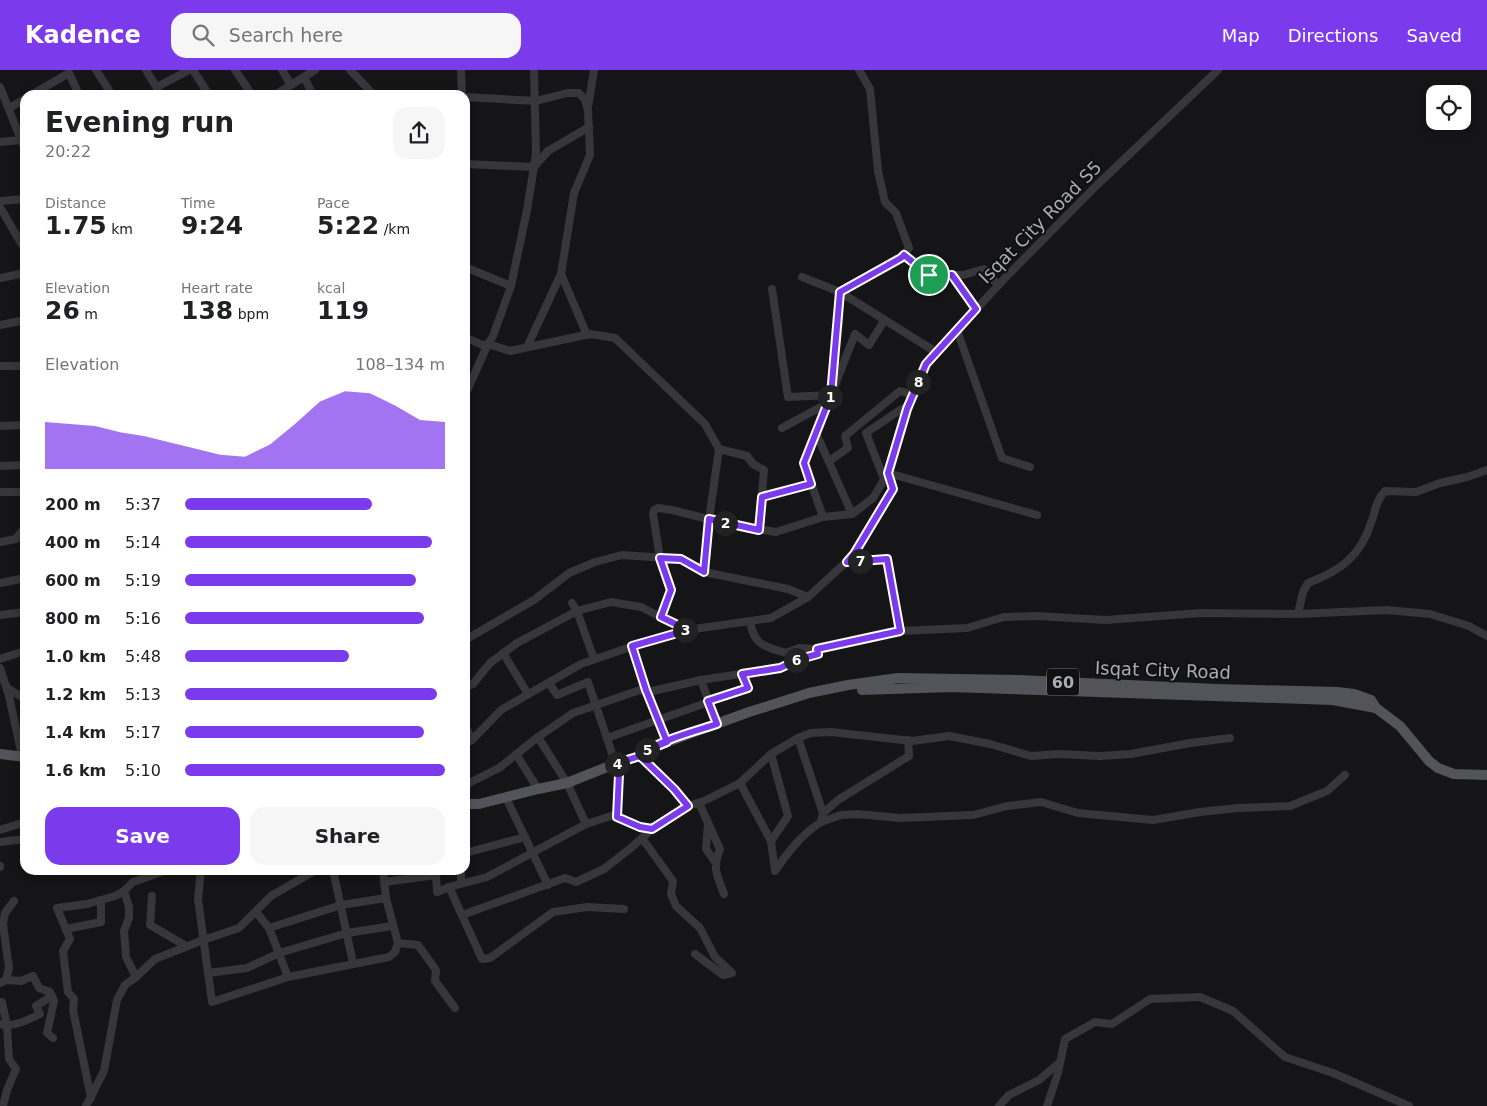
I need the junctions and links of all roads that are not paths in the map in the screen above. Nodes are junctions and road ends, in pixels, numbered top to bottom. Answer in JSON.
{"nodes":[{"id":1,"x":96,"y":70,"type":"edge"},
{"id":2,"x":146,"y":70,"type":"edge"},
{"id":3,"x":189,"y":70,"type":"edge"},
{"id":4,"x":193,"y":70,"type":"edge"},
{"id":5,"x":235,"y":70,"type":"edge"},
{"id":6,"x":282,"y":70,"type":"edge"},
{"id":7,"x":315,"y":70,"type":"edge"},
{"id":8,"x":350,"y":70,"type":"edge"},
{"id":9,"x":461,"y":70,"type":"edge"},
{"id":10,"x":534,"y":70,"type":"edge"},
{"id":11,"x":594,"y":70,"type":"edge"},
{"id":12,"x":859,"y":70,"type":"edge"},
{"id":13,"x":1218,"y":70,"type":"edge"},
{"id":14,"x":72,"y":72,"type":"edge"},
{"id":15,"x":304,"y":77,"type":"junction"},
{"id":16,"x":291,"y":85,"type":"junction"},
{"id":17,"x":0,"y":87,"type":"edge"},
{"id":18,"x":156,"y":88,"type":"joint"},
{"id":19,"x":40,"y":90,"type":"edge"},
{"id":20,"x":77,"y":90,"type":"edge"},
{"id":21,"x":109,"y":90,"type":"edge"},
{"id":22,"x":206,"y":90,"type":"edge"},
{"id":23,"x":249,"y":90,"type":"edge"},
{"id":24,"x":283,"y":90,"type":"edge"},
{"id":25,"x":310,"y":90,"type":"edge"},
{"id":26,"x":369,"y":90,"type":"edge"},
{"id":27,"x":463,"y":90,"type":"edge"},
{"id":28,"x":470,"y":96,"type":"edge"},
{"id":29,"x":536,"y":101,"type":"junction"},
{"id":30,"x":20,"y":102,"type":"edge"},
{"id":31,"x":9,"y":108,"type":"junction"},
{"id":32,"x":588,"y":111,"type":"junction"},
{"id":33,"x":588,"y":127,"type":"junction"},
{"id":34,"x":20,"y":137,"type":"edge"},
{"id":35,"x":20,"y":140,"type":"edge"},
{"id":36,"x":0,"y":142,"type":"edge"},
{"id":37,"x":470,"y":164,"type":"edge"},
{"id":38,"x":534,"y":167,"type":"junction"},
{"id":39,"x":20,"y":199,"type":"edge"},
{"id":40,"x":0,"y":201,"type":"edge"},
{"id":41,"x":0,"y":206,"type":"edge"},
{"id":42,"x":20,"y":241,"type":"edge"},
{"id":43,"x":904,"y":255,"type":"junction"},
{"id":44,"x":470,"y":269,"type":"edge"},
{"id":45,"x":562,"y":274,"type":"junction"},
{"id":46,"x":20,"y":275,"type":"edge"},
{"id":47,"x":952,"y":275,"type":"junction"},
{"id":48,"x":802,"y":277,"type":"dead end"},
{"id":49,"x":0,"y":278,"type":"edge"},
{"id":50,"x":998,"y":285,"type":"junction"},
{"id":51,"x":511,"y":286,"type":"junction"},
{"id":52,"x":772,"y":289,"type":"dead end"},
{"id":53,"x":840,"y":292,"type":"junction"},
{"id":54,"x":976,"y":309,"type":"junction"},
{"id":55,"x":20,"y":321,"type":"edge"},
{"id":56,"x":884,"y":321,"type":"junction"},
{"id":57,"x":0,"y":325,"type":"edge"},
{"id":58,"x":957,"y":330,"type":"junction"},
{"id":59,"x":587,"y":335,"type":"junction"},
{"id":60,"x":470,"y":339,"type":"edge"},
{"id":61,"x":488,"y":344,"type":"junction"},
{"id":62,"x":527,"y":348,"type":"junction"},
{"id":63,"x":936,"y":352,"type":"junction"},
{"id":64,"x":0,"y":366,"type":"edge"},
{"id":65,"x":20,"y":366,"type":"edge"},
{"id":66,"x":470,"y":384,"type":"edge"},
{"id":67,"x":831,"y":395,"type":"junction"},
{"id":68,"x":913,"y":395,"type":"junction"},
{"id":69,"x":828,"y":403,"type":"junction"},
{"id":70,"x":909,"y":404,"type":"junction"},
{"id":71,"x":20,"y":425,"type":"edge"},
{"id":72,"x":0,"y":426,"type":"edge"},
{"id":73,"x":782,"y":428,"type":"dead end"},
{"id":74,"x":816,"y":433,"type":"junction"},
{"id":75,"x":719,"y":449,"type":"junction"},
{"id":76,"x":829,"y":461,"type":"junction"},
{"id":77,"x":20,"y":465,"type":"edge"},
{"id":78,"x":0,"y":466,"type":"edge"},
{"id":79,"x":1030,"y":467,"type":"dead end"},
{"id":80,"x":1487,"y":470,"type":"edge"},
{"id":81,"x":886,"y":476,"type":"junction"},
{"id":82,"x":811,"y":484,"type":"junction"},
{"id":83,"x":0,"y":492,"type":"edge"},
{"id":84,"x":20,"y":492,"type":"edge"},
{"id":85,"x":762,"y":497,"type":"junction"},
{"id":86,"x":852,"y":514,"type":"junction"},
{"id":87,"x":1037,"y":515,"type":"dead end"},
{"id":88,"x":823,"y":517,"type":"junction"},
{"id":89,"x":709,"y":519,"type":"junction"},
{"id":90,"x":759,"y":530,"type":"junction"},
{"id":91,"x":20,"y":534,"type":"edge"},
{"id":92,"x":0,"y":542,"type":"edge"},
{"id":93,"x":660,"y":558,"type":"junction"},
{"id":94,"x":847,"y":562,"type":"junction"},
{"id":95,"x":704,"y":572,"type":"junction"},
{"id":96,"x":20,"y":579,"type":"edge"},
{"id":97,"x":0,"y":583,"type":"edge"},
{"id":98,"x":808,"y":597,"type":"junction"},
{"id":99,"x":572,"y":603,"type":"dead end"},
{"id":100,"x":577,"y":611,"type":"junction"},
{"id":101,"x":20,"y":613,"type":"edge"},
{"id":102,"x":1298,"y":614,"type":"junction"},
{"id":103,"x":0,"y":615,"type":"edge"},
{"id":104,"x":661,"y":617,"type":"junction"},
{"id":105,"x":750,"y":621,"type":"junction"},
{"id":106,"x":688,"y":630,"type":"junction"},
{"id":107,"x":900,"y":631,"type":"junction"},
{"id":108,"x":1487,"y":636,"type":"edge"},
{"id":109,"x":470,"y":637,"type":"edge"},
{"id":110,"x":632,"y":646,"type":"junction"},
{"id":111,"x":817,"y":649,"type":"junction"},
{"id":112,"x":20,"y":653,"type":"edge"},
{"id":113,"x":503,"y":653,"type":"junction"},
{"id":114,"x":0,"y":659,"type":"edge"},
{"id":115,"x":594,"y":659,"type":"junction"},
{"id":116,"x":1,"y":672,"type":"edge"},
{"id":117,"x":742,"y":674,"type":"junction"},
{"id":118,"x":701,"y":680,"type":"junction"},
{"id":119,"x":549,"y":682,"type":"junction"},
{"id":120,"x":470,"y":685,"type":"edge"},
{"id":121,"x":6,"y":688,"type":"junction"},
{"id":122,"x":646,"y":690,"type":"junction"},
{"id":123,"x":528,"y":694,"type":"junction"},
{"id":124,"x":20,"y":697,"type":"edge"},
{"id":125,"x":708,"y":701,"type":"junction"},
{"id":126,"x":595,"y":705,"type":"junction"},
{"id":127,"x":658,"y":719,"type":"junction"},
{"id":128,"x":717,"y":724,"type":"junction"},
{"id":129,"x":538,"y":737,"type":"junction"},
{"id":130,"x":606,"y":738,"type":"junction"},
{"id":131,"x":798,"y":738,"type":"junction"},
{"id":132,"x":1230,"y":738,"type":"dead end"},
{"id":133,"x":470,"y":740,"type":"edge"},
{"id":134,"x":908,"y":740,"type":"junction"},
{"id":135,"x":20,"y":742,"type":"edge"},
{"id":136,"x":667,"y":742,"type":"junction"},
{"id":137,"x":0,"y":754,"type":"edge"},
{"id":138,"x":516,"y":754,"type":"junction"},
{"id":139,"x":771,"y":754,"type":"junction"},
{"id":140,"x":20,"y":756,"type":"edge"},
{"id":141,"x":640,"y":756,"type":"junction"},
{"id":142,"x":617,"y":763,"type":"junction"},
{"id":143,"x":1345,"y":775,"type":"dead end"},
{"id":144,"x":1487,"y":775,"type":"edge"},
{"id":145,"x":470,"y":782,"type":"edge"},
{"id":146,"x":568,"y":783,"type":"junction"},
{"id":147,"x":740,"y":783,"type":"junction"},
{"id":148,"x":538,"y":789,"type":"junction"},
{"id":149,"x":506,"y":798,"type":"junction"},
{"id":150,"x":699,"y":803,"type":"junction"},
{"id":151,"x":470,"y":804,"type":"edge"},
{"id":152,"x":688,"y":806,"type":"junction"},
{"id":153,"x":823,"y":813,"type":"junction"},
{"id":154,"x":617,"y":817,"type":"junction"},
{"id":155,"x":708,"y":821,"type":"junction"},
{"id":156,"x":821,"y":822,"type":"junction"},
{"id":157,"x":20,"y":824,"type":"edge"},
{"id":158,"x":586,"y":824,"type":"junction"},
{"id":159,"x":652,"y":829,"type":"junction"},
{"id":160,"x":0,"y":830,"type":"edge"},
{"id":161,"x":524,"y":837,"type":"junction"},
{"id":162,"x":642,"y":838,"type":"junction"},
{"id":163,"x":20,"y":840,"type":"edge"},
{"id":164,"x":771,"y":841,"type":"junction"},
{"id":165,"x":0,"y":842,"type":"edge"},
{"id":166,"x":470,"y":852,"type":"edge"},
{"id":167,"x":531,"y":854,"type":"junction"},
{"id":168,"x":715,"y":862,"type":"junction"},
{"id":169,"x":153,"y":875,"type":"edge"},
{"id":170,"x":200,"y":875,"type":"edge"},
{"id":171,"x":307,"y":875,"type":"edge"},
{"id":172,"x":334,"y":875,"type":"edge"},
{"id":173,"x":383,"y":875,"type":"edge"},
{"id":174,"x":461,"y":875,"type":"edge"},
{"id":175,"x":384,"y":882,"type":"junction"},
{"id":176,"x":461,"y":883,"type":"junction"},
{"id":177,"x":548,"y":885,"type":"junction"},
{"id":178,"x":449,"y":887,"type":"junction"},
{"id":179,"x":124,"y":891,"type":"junction"},
{"id":180,"x":724,"y":894,"type":"dead end"},
{"id":181,"x":152,"y":896,"type":"dead end"},
{"id":182,"x":386,"y":898,"type":"junction"},
{"id":183,"x":101,"y":900,"type":"junction"},
{"id":184,"x":14,"y":901,"type":"dead end"},
{"id":185,"x":340,"y":905,"type":"junction"},
{"id":186,"x":624,"y":909,"type":"dead end"},
{"id":187,"x":256,"y":912,"type":"junction"},
{"id":188,"x":462,"y":915,"type":"junction"},
{"id":189,"x":1,"y":923,"type":"edge"},
{"id":190,"x":392,"y":926,"type":"junction"},
{"id":191,"x":270,"y":928,"type":"junction"},
{"id":192,"x":66,"y":929,"type":"junction"},
{"id":193,"x":347,"y":933,"type":"junction"},
{"id":194,"x":203,"y":940,"type":"junction"},
{"id":195,"x":398,"y":943,"type":"junction"},
{"id":196,"x":186,"y":946,"type":"junction"},
{"id":197,"x":279,"y":953,"type":"junction"},
{"id":198,"x":695,"y":954,"type":"dead end"},
{"id":199,"x":353,"y":963,"type":"junction"},
{"id":200,"x":208,"y":973,"type":"junction"},
{"id":201,"x":136,"y":977,"type":"junction"},
{"id":202,"x":288,"y":977,"type":"junction"},
{"id":203,"x":3,"y":981,"type":"edge"},
{"id":204,"x":52,"y":996,"type":"junction"},
{"id":205,"x":0,"y":1002,"type":"edge"},
{"id":206,"x":455,"y":1008,"type":"dead end"},
{"id":207,"x":4,"y":1025,"type":"edge"},
{"id":208,"x":54,"y":1038,"type":"dead end"},
{"id":209,"x":1059,"y":1063,"type":"junction"},
{"id":210,"x":91,"y":1098,"type":"junction"},
{"id":211,"x":3,"y":1106,"type":"edge"},
{"id":212,"x":86,"y":1106,"type":"edge"},
{"id":213,"x":999,"y":1106,"type":"edge"},
{"id":214,"x":1047,"y":1106,"type":"edge"},
{"id":215,"x":1409,"y":1106,"type":"edge"}],
"edges":[{"from":1,"to":21,"type":"street"},
{"from":2,"to":18,"type":"street"},
{"from":3,"to":18,"type":"street"},
{"from":4,"to":22,"type":"street"},
{"from":5,"to":23,"type":"street"},
{"from":6,"to":16,"type":"street"},
{"from":7,"to":15,"type":"street"},
{"from":8,"to":26,"type":"street"},
{"from":9,"to":27,"type":"street"},
{"from":10,"to":29,"type":"street"},
{"from":11,"to":32,"type":"street"},
{"from":12,"to":43,"type":"street"},
{"from":13,"to":50,"type":"street","name":"Isqat City Road S5"},
{"from":14,"to":19,"type":"street"},
{"from":14,"to":20,"type":"street"},
{"from":15,"to":16,"type":"street"},
{"from":15,"to":25,"type":"street"},
{"from":16,"to":24,"type":"street"},
{"from":17,"to":31,"type":"street"},
{"from":28,"to":29,"type":"street"},
{"from":29,"to":32,"type":"street"},
{"from":29,"to":38,"type":"street"},
{"from":30,"to":31,"type":"street"},
{"from":31,"to":34,"type":"street"},
{"from":32,"to":33,"type":"street"},
{"from":33,"to":38,"type":"street"},
{"from":33,"to":45,"type":"street"},
{"from":35,"to":36,"type":"street"},
{"from":37,"to":38,"type":"street"},
{"from":38,"to":51,"type":"street"},
{"from":39,"to":40,"type":"street"},
{"from":41,"to":42,"type":"street"},
{"from":43,"to":47,"type":"street"},
{"from":43,"to":53,"type":"street"},
{"from":44,"to":51,"type":"street"},
{"from":45,"to":59,"type":"street"},
{"from":45,"to":62,"type":"street"},
{"from":46,"to":49,"type":"street"},
{"from":47,"to":50,"type":"street"},
{"from":47,"to":54,"type":"street"},
{"from":48,"to":53,"type":"street"},
{"from":50,"to":54,"type":"street","name":"Isqat City Road S5"},
{"from":51,"to":61,"type":"street"},
{"from":52,"to":67,"type":"street"},
{"from":53,"to":56,"type":"street"},
{"from":53,"to":67,"type":"street"},
{"from":54,"to":58,"type":"street","name":"Isqat City Road S5"},
{"from":55,"to":57,"type":"street"},
{"from":56,"to":63,"type":"street"},
{"from":56,"to":67,"type":"street"},
{"from":58,"to":63,"type":"street","name":"Isqat City Road S5"},
{"from":58,"to":79,"type":"street"},
{"from":59,"to":62,"type":"street"},
{"from":59,"to":75,"type":"street"},
{"from":60,"to":61,"type":"street"},
{"from":61,"to":62,"type":"street"},
{"from":61,"to":66,"type":"street"},
{"from":63,"to":68,"type":"street","name":"Isqat City Road S5"},
{"from":64,"to":65,"type":"street"},
{"from":67,"to":69,"type":"street"},
{"from":68,"to":70,"type":"street","name":"Isqat City Road S5"},
{"from":68,"to":76,"type":"street"},
{"from":69,"to":73,"type":"street"},
{"from":69,"to":74,"type":"street"},
{"from":70,"to":81,"type":"street","name":"Isqat City Road S5"},
{"from":70,"to":81,"type":"street"},
{"from":71,"to":72,"type":"street"},
{"from":74,"to":76,"type":"street"},
{"from":74,"to":82,"type":"street"},
{"from":75,"to":85,"type":"street"},
{"from":75,"to":89,"type":"street"},
{"from":76,"to":86,"type":"street"},
{"from":77,"to":78,"type":"street"},
{"from":80,"to":102,"type":"street"},
{"from":81,"to":86,"type":"street"},
{"from":81,"to":87,"type":"street"},
{"from":81,"to":94,"type":"street","name":"Isqat City Road S5"},
{"from":82,"to":85,"type":"street"},
{"from":82,"to":88,"type":"street"},
{"from":83,"to":84,"type":"street"},
{"from":85,"to":90,"type":"street"},
{"from":86,"to":88,"type":"street"},
{"from":88,"to":90,"type":"street"},
{"from":89,"to":90,"type":"street"},
{"from":89,"to":93,"type":"street"},
{"from":89,"to":95,"type":"street"},
{"from":91,"to":92,"type":"street"},
{"from":93,"to":95,"type":"street"},
{"from":93,"to":104,"type":"street"},
{"from":93,"to":109,"type":"street"},
{"from":94,"to":98,"type":"street","name":"Isqat City Road S5"},
{"from":94,"to":107,"type":"street"},
{"from":95,"to":98,"type":"street"},
{"from":96,"to":97,"type":"street"},
{"from":98,"to":105,"type":"street","name":"Isqat City Road S5"},
{"from":99,"to":100,"type":"street"},
{"from":100,"to":104,"type":"street"},
{"from":100,"to":113,"type":"street"},
{"from":100,"to":115,"type":"street"},
{"from":101,"to":103,"type":"street"},
{"from":102,"to":107,"type":"street"},
{"from":102,"to":108,"type":"street"},
{"from":104,"to":106,"type":"street"},
{"from":105,"to":106,"type":"street","name":"Isqat City Road S5"},
{"from":105,"to":111,"type":"street"},
{"from":106,"to":110,"type":"street","name":"Isqat City Road S5"},
{"from":107,"to":111,"type":"street"},
{"from":110,"to":115,"type":"street","name":"Isqat City Road S5"},
{"from":110,"to":122,"type":"street"},
{"from":111,"to":117,"type":"street"},
{"from":112,"to":114,"type":"street"},
{"from":113,"to":120,"type":"street"},
{"from":113,"to":123,"type":"street"},
{"from":115,"to":119,"type":"street","name":"Isqat City Road S5"},
{"from":116,"to":121,"type":"street"},
{"from":117,"to":118,"type":"street"},
{"from":117,"to":125,"type":"street"},
{"from":118,"to":122,"type":"street"},
{"from":118,"to":125,"type":"street"},
{"from":119,"to":123,"type":"street","name":"Isqat City Road S5"},
{"from":119,"to":126,"type":"street"},
{"from":121,"to":124,"type":"street"},
{"from":121,"to":135,"type":"street"},
{"from":122,"to":126,"type":"street"},
{"from":122,"to":127,"type":"street"},
{"from":123,"to":133,"type":"street","name":"Isqat City Road S5"},
{"from":125,"to":127,"type":"street"},
{"from":125,"to":128,"type":"street"},
{"from":126,"to":129,"type":"street"},
{"from":126,"to":130,"type":"street"},
{"from":127,"to":130,"type":"street"},
{"from":127,"to":136,"type":"street"},
{"from":128,"to":136,"type":"main road","number":"60"},
{"from":128,"to":144,"type":"main road","number":"60"},
{"from":129,"to":138,"type":"street"},
{"from":129,"to":146,"type":"street"},
{"from":130,"to":142,"type":"street"},
{"from":131,"to":134,"type":"street"},
{"from":131,"to":139,"type":"street"},
{"from":131,"to":153,"type":"street"},
{"from":132,"to":134,"type":"street"},
{"from":134,"to":153,"type":"street"},
{"from":136,"to":141,"type":"main road","number":"60"},
{"from":137,"to":140,"type":"main road"},
{"from":138,"to":145,"type":"street"},
{"from":138,"to":148,"type":"street"},
{"from":139,"to":147,"type":"street"},
{"from":139,"to":164,"type":"street"},
{"from":141,"to":142,"type":"main road","number":"60"},
{"from":141,"to":152,"type":"street"},
{"from":142,"to":146,"type":"main road","number":"60"},
{"from":142,"to":154,"type":"street"},
{"from":143,"to":156,"type":"street"},
{"from":146,"to":148,"type":"main road","number":"60"},
{"from":146,"to":158,"type":"street"},
{"from":147,"to":150,"type":"street"},
{"from":147,"to":164,"type":"street"},
{"from":148,"to":149,"type":"main road","number":"60"},
{"from":149,"to":151,"type":"main road","number":"60"},
{"from":149,"to":161,"type":"street"},
{"from":150,"to":152,"type":"street"},
{"from":150,"to":155,"type":"street"},
{"from":152,"to":159,"type":"street"},
{"from":153,"to":156,"type":"street"},
{"from":154,"to":158,"type":"street"},
{"from":154,"to":159,"type":"street"},
{"from":155,"to":168,"type":"street"},
{"from":155,"to":168,"type":"street"},
{"from":156,"to":164,"type":"street"},
{"from":157,"to":160,"type":"street"},
{"from":158,"to":167,"type":"street"},
{"from":159,"to":162,"type":"street"},
{"from":161,"to":166,"type":"street"},
{"from":161,"to":167,"type":"street"},
{"from":162,"to":177,"type":"street"},
{"from":162,"to":198,"type":"street"},
{"from":163,"to":165,"type":"street"},
{"from":167,"to":176,"type":"street"},
{"from":167,"to":177,"type":"street"},
{"from":168,"to":180,"type":"street"},
{"from":169,"to":179,"type":"street"},
{"from":170,"to":194,"type":"street"},
{"from":171,"to":187,"type":"street"},
{"from":172,"to":185,"type":"street"},
{"from":173,"to":175,"type":"street"},
{"from":174,"to":176,"type":"street"},
{"from":175,"to":178,"type":"street"},
{"from":175,"to":182,"type":"street"},
{"from":176,"to":178,"type":"street"},
{"from":177,"to":188,"type":"street"},
{"from":178,"to":188,"type":"street"},
{"from":179,"to":183,"type":"street"},
{"from":179,"to":201,"type":"street"},
{"from":181,"to":196,"type":"street"},
{"from":182,"to":185,"type":"street"},
{"from":182,"to":190,"type":"street"},
{"from":183,"to":192,"type":"street"},
{"from":183,"to":192,"type":"street"},
{"from":184,"to":189,"type":"street"},
{"from":185,"to":191,"type":"street"},
{"from":185,"to":193,"type":"street"},
{"from":186,"to":188,"type":"street"},
{"from":187,"to":191,"type":"street"},
{"from":187,"to":194,"type":"street"},
{"from":189,"to":203,"type":"street"},
{"from":190,"to":193,"type":"street"},
{"from":190,"to":195,"type":"street"},
{"from":191,"to":197,"type":"street"},
{"from":192,"to":210,"type":"street"},
{"from":193,"to":197,"type":"street"},
{"from":193,"to":199,"type":"street"},
{"from":194,"to":196,"type":"street"},
{"from":194,"to":200,"type":"street"},
{"from":195,"to":199,"type":"street"},
{"from":195,"to":206,"type":"street"},
{"from":196,"to":201,"type":"street"},
{"from":197,"to":200,"type":"street"},
{"from":197,"to":202,"type":"street"},
{"from":199,"to":202,"type":"street"},
{"from":200,"to":202,"type":"street"},
{"from":201,"to":210,"type":"street"},
{"from":203,"to":204,"type":"street"},
{"from":204,"to":207,"type":"street"},
{"from":204,"to":208,"type":"street"},
{"from":205,"to":207,"type":"street"},
{"from":207,"to":211,"type":"street"},
{"from":209,"to":213,"type":"street"},
{"from":209,"to":214,"type":"street"},
{"from":209,"to":215,"type":"street"},
{"from":210,"to":212,"type":"street"}]}
